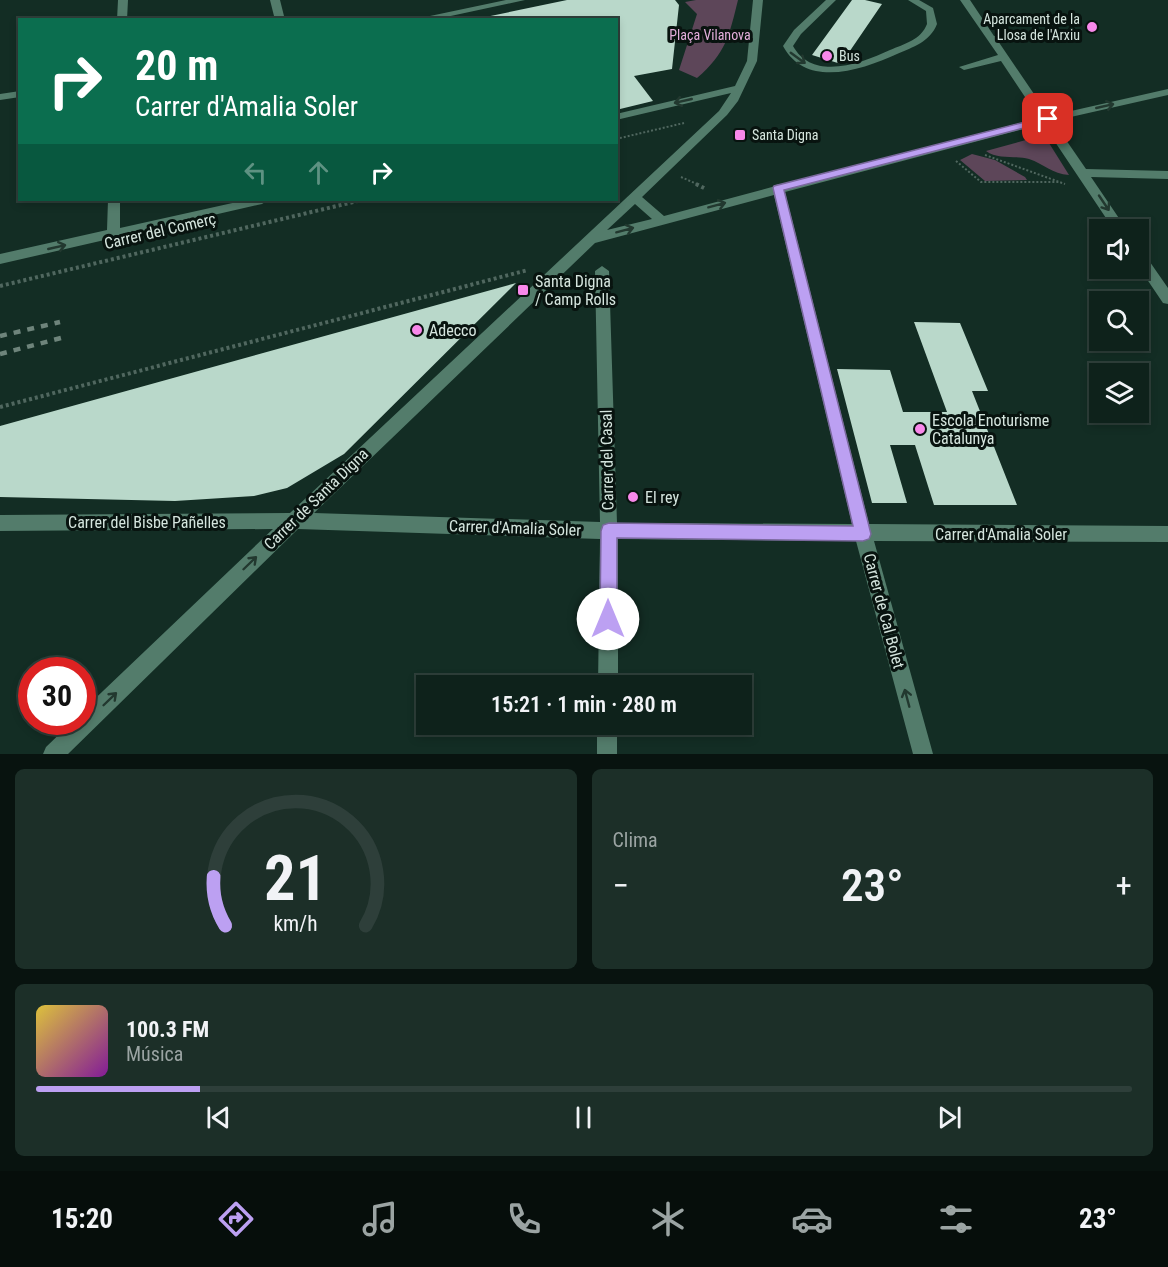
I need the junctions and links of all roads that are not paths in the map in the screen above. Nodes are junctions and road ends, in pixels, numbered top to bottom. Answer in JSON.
{"nodes":[{"id":1,"x":123,"y":0,"type":"edge"},
{"id":2,"x":275,"y":0,"type":"edge"},
{"id":3,"x":520,"y":0,"type":"edge"},
{"id":4,"x":758,"y":0,"type":"edge"},
{"id":5,"x":831,"y":0,"type":"edge"},
{"id":6,"x":913,"y":0,"type":"edge"},
{"id":7,"x":965,"y":0,"type":"edge"},
{"id":8,"x":449,"y":13,"type":"edge"},
{"id":9,"x":122,"y":18,"type":"edge"},
{"id":10,"x":280,"y":18,"type":"edge"},
{"id":11,"x":425,"y":18,"type":"edge"},
{"id":12,"x":1024,"y":32,"type":"dead end"},
{"id":13,"x":991,"y":40,"type":"junction"},
{"id":14,"x":1003,"y":57,"type":"junction"},
{"id":15,"x":964,"y":67,"type":"dead end"},
{"id":16,"x":740,"y":88,"type":"junction"},
{"id":17,"x":1168,"y":92,"type":"edge"},
{"id":18,"x":18,"y":94,"type":"edge"},
{"id":19,"x":0,"y":97,"type":"edge"},
{"id":20,"x":618,"y":117,"type":"edge"},
{"id":21,"x":1048,"y":119,"type":"junction"},
{"id":22,"x":1084,"y":173,"type":"junction"},
{"id":23,"x":1168,"y":175,"type":"edge"},
{"id":24,"x":778,"y":188,"type":"junction"},
{"id":25,"x":635,"y":198,"type":"junction"},
{"id":26,"x":114,"y":201,"type":"edge"},
{"id":27,"x":258,"y":201,"type":"edge"},
{"id":28,"x":1114,"y":219,"type":"edge"},
{"id":29,"x":661,"y":220,"type":"junction"},
{"id":30,"x":113,"y":234,"type":"junction"},
{"id":31,"x":585,"y":243,"type":"junction"},
{"id":32,"x":0,"y":260,"type":"edge"},
{"id":33,"x":602,"y":272,"type":"dead end"},
{"id":34,"x":1149,"y":272,"type":"edge"},
{"id":35,"x":1168,"y":300,"type":"edge"},
{"id":36,"x":294,"y":521,"type":"junction"},
{"id":37,"x":0,"y":523,"type":"edge"},
{"id":38,"x":609,"y":531,"type":"junction"},
{"id":39,"x":863,"y":534,"type":"junction"},
{"id":40,"x":1168,"y":534,"type":"edge"},
{"id":41,"x":608,"y":675,"type":"edge"},
{"id":42,"x":608,"y":735,"type":"edge"},
{"id":43,"x":53,"y":754,"type":"edge"},
{"id":44,"x":607,"y":754,"type":"edge"},
{"id":45,"x":923,"y":754,"type":"edge"}],
"edges":[{"from":1,"to":9,"type":"street"},
{"from":2,"to":10,"type":"street"},
{"from":3,"to":8,"type":"street"},
{"from":4,"to":16,"type":"street","name":"Carrer de Santa Digna"},
{"from":5,"to":6,"type":"street","one_way":true},
{"from":7,"to":13,"type":"street"},
{"from":8,"to":11,"type":"street"},
{"from":12,"to":13,"type":"street"},
{"from":13,"to":14,"type":"street"},
{"from":14,"to":15,"type":"street"},
{"from":14,"to":21,"type":"street"},
{"from":16,"to":20,"type":"street","one_way":true},
{"from":16,"to":25,"type":"street","name":"Carrer de Santa Digna"},
{"from":21,"to":17,"type":"street","one_way":true},
{"from":18,"to":19,"type":"street"},
{"from":21,"to":22,"type":"street"},
{"from":21,"to":24,"type":"street"},
{"from":22,"to":23,"type":"street"},
{"from":22,"to":28,"type":"street","one_way":true},
{"from":29,"to":24,"type":"street","one_way":true},
{"from":24,"to":39,"type":"street","name":"Carrer de Cal Bolet"},
{"from":25,"to":29,"type":"street"},
{"from":25,"to":31,"type":"street","name":"Carrer de Santa Digna"},
{"from":26,"to":30,"type":"street"},
{"from":27,"to":30,"type":"street","name":"Carrer del Comerç"},
{"from":31,"to":29,"type":"street","one_way":true},
{"from":32,"to":30,"type":"street","name":"Carrer del Comerç","one_way":true},
{"from":31,"to":36,"type":"street","name":"Carrer de Santa Digna"},
{"from":33,"to":38,"type":"street","name":"Carrer del Casal"},
{"from":34,"to":35,"type":"street"},
{"from":36,"to":37,"type":"street","name":"Carrer del Bisbe Pañelles"},
{"from":36,"to":38,"type":"street","name":"Carrer d'Amalia Soler"},
{"from":43,"to":36,"type":"street","name":"Carrer de Santa Digna","one_way":true},
{"from":38,"to":39,"type":"street","name":"Carrer d'Amalia Soler"},
{"from":38,"to":41,"type":"street","name":"Carrer del Casal"},
{"from":39,"to":40,"type":"street","name":"Carrer d'Amalia Soler"},
{"from":45,"to":39,"type":"street","name":"Carrer de Cal Bolet","one_way":true},
{"from":42,"to":44,"type":"street"}]}
